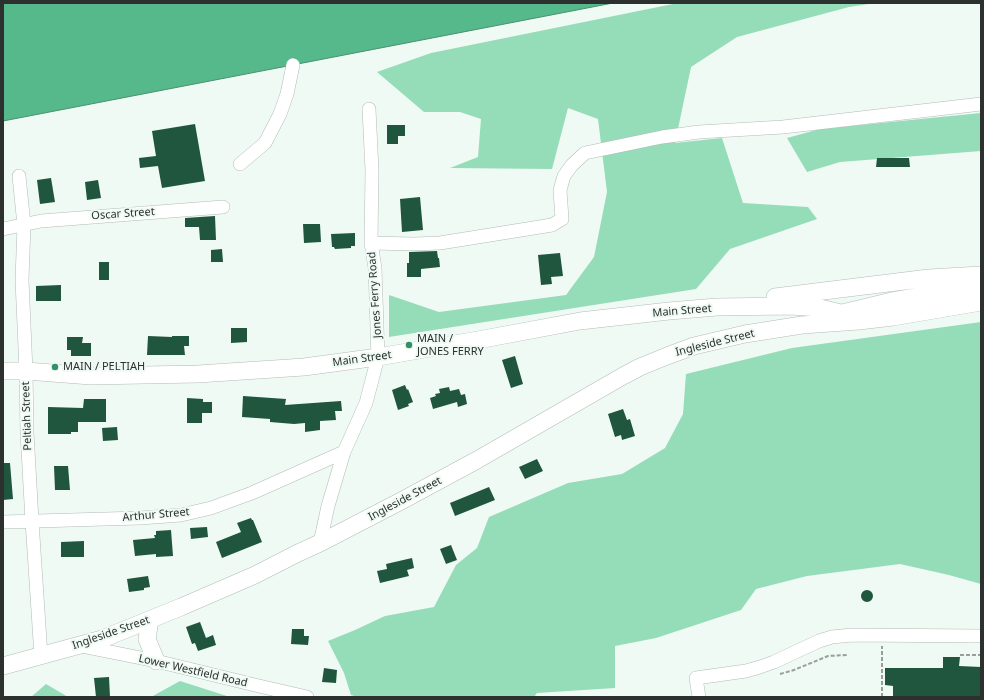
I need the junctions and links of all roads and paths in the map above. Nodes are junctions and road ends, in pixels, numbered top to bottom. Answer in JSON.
{"nodes":[{"id":1,"x":293,"y":65,"type":"dead end"},
{"id":2,"x":981,"y":104,"type":"edge"},
{"id":3,"x":369,"y":109,"type":"dead end"},
{"id":4,"x":240,"y":164,"type":"dead end"},
{"id":5,"x":19,"y":176,"type":"dead end"},
{"id":6,"x":223,"y":207,"type":"dead end"},
{"id":7,"x":24,"y":225,"type":"junction"},
{"id":8,"x":3,"y":229,"type":"edge"},
{"id":9,"x":371,"y":243,"type":"junction"},
{"id":10,"x":981,"y":275,"type":"edge"},
{"id":11,"x":981,"y":286,"type":"edge"},
{"id":12,"x":981,"y":302,"type":"edge"},
{"id":13,"x":717,"y":307,"type":"junction"},
{"id":14,"x":892,"y":309,"type":"junction"},
{"id":15,"x":841,"y":314,"type":"junction"},
{"id":16,"x":860,"y":320,"type":"junction"},
{"id":17,"x":802,"y":325,"type":"junction"},
{"id":18,"x":378,"y":357,"type":"junction"},
{"id":19,"x":3,"y":371,"type":"edge"},
{"id":20,"x":26,"y":371,"type":"junction"},
{"id":21,"x":344,"y":452,"type":"junction"},
{"id":22,"x":32,"y":521,"type":"junction"},
{"id":23,"x":3,"y":522,"type":"edge"},
{"id":24,"x":320,"y":543,"type":"junction"},
{"id":25,"x":150,"y":620,"type":"junction"},
{"id":26,"x":882,"y":635,"type":"junction"},
{"id":27,"x":981,"y":636,"type":"edge"},
{"id":28,"x":79,"y":646,"type":"junction"},
{"id":29,"x":847,"y":655,"type":"dead end"},
{"id":30,"x":960,"y":655,"type":"dead end"},
{"id":31,"x":981,"y":655,"type":"edge"},
{"id":32,"x":41,"y":656,"type":"junction"},
{"id":33,"x":156,"y":661,"type":"junction"},
{"id":34,"x":3,"y":666,"type":"edge"},
{"id":35,"x":778,"y":674,"type":"dead end"},
{"id":36,"x":307,"y":697,"type":"edge"},
{"id":37,"x":699,"y":697,"type":"edge"},
{"id":38,"x":882,"y":697,"type":"edge"}],
"edges":[{"from":1,"to":4,"type":"street"},
{"from":2,"to":9,"type":"street"},
{"from":3,"to":9,"type":"street","name":"Jones Ferry Road"},
{"from":5,"to":7,"type":"street","name":"Peltiah Street"},
{"from":6,"to":7,"type":"street","name":"Oscar Street"},
{"from":7,"to":8,"type":"street","name":"Oscar Street"},
{"from":7,"to":20,"type":"street","name":"Peltiah Street"},
{"from":9,"to":18,"type":"street","name":"Jones Ferry Road"},
{"from":10,"to":13,"type":"main road","name":"Main Street"},
{"from":11,"to":14,"type":"main road"},
{"from":12,"to":14,"type":"main road"},
{"from":13,"to":15,"type":"main road","name":"Main Street"},
{"from":13,"to":18,"type":"main road","name":"Main Street"},
{"from":14,"to":15,"type":"main road","name":"Ingleside Street"},
{"from":14,"to":16,"type":"main road","name":"Ingleside Street"},
{"from":15,"to":16,"type":"main road","name":"Main Street"},
{"from":15,"to":17,"type":"main road","name":"Ingleside Street"},
{"from":16,"to":17,"type":"main road","name":"Ingleside Street"},
{"from":17,"to":24,"type":"main road","name":"Ingleside Street"},
{"from":18,"to":20,"type":"main road","name":"Main Street"},
{"from":18,"to":21,"type":"street","name":"Jones Ferry Road"},
{"from":19,"to":20,"type":"main road","name":"Main Street"},
{"from":20,"to":22,"type":"street","name":"Peltiah Street"},
{"from":21,"to":22,"type":"street","name":"Arthur Street"},
{"from":21,"to":24,"type":"street","name":"Jones Ferry Road"},
{"from":22,"to":23,"type":"street","name":"Arthur Street"},
{"from":22,"to":32,"type":"street","name":"Peltiah Street"},
{"from":24,"to":25,"type":"main road","name":"Ingleside Street"},
{"from":25,"to":28,"type":"main road","name":"Ingleside Street"},
{"from":25,"to":33,"type":"main road"},
{"from":26,"to":27,"type":"street"},
{"from":26,"to":37,"type":"street"},
{"from":26,"to":38,"type":"path"},
{"from":28,"to":32,"type":"main road","name":"Ingleside Street"},
{"from":28,"to":33,"type":"street","name":"Lower Westfield Road"},
{"from":29,"to":35,"type":"path"},
{"from":30,"to":31,"type":"path"},
{"from":32,"to":34,"type":"main road","name":"Ingleside Street"},
{"from":33,"to":36,"type":"street","name":"Lower Westfield Road"}]}
